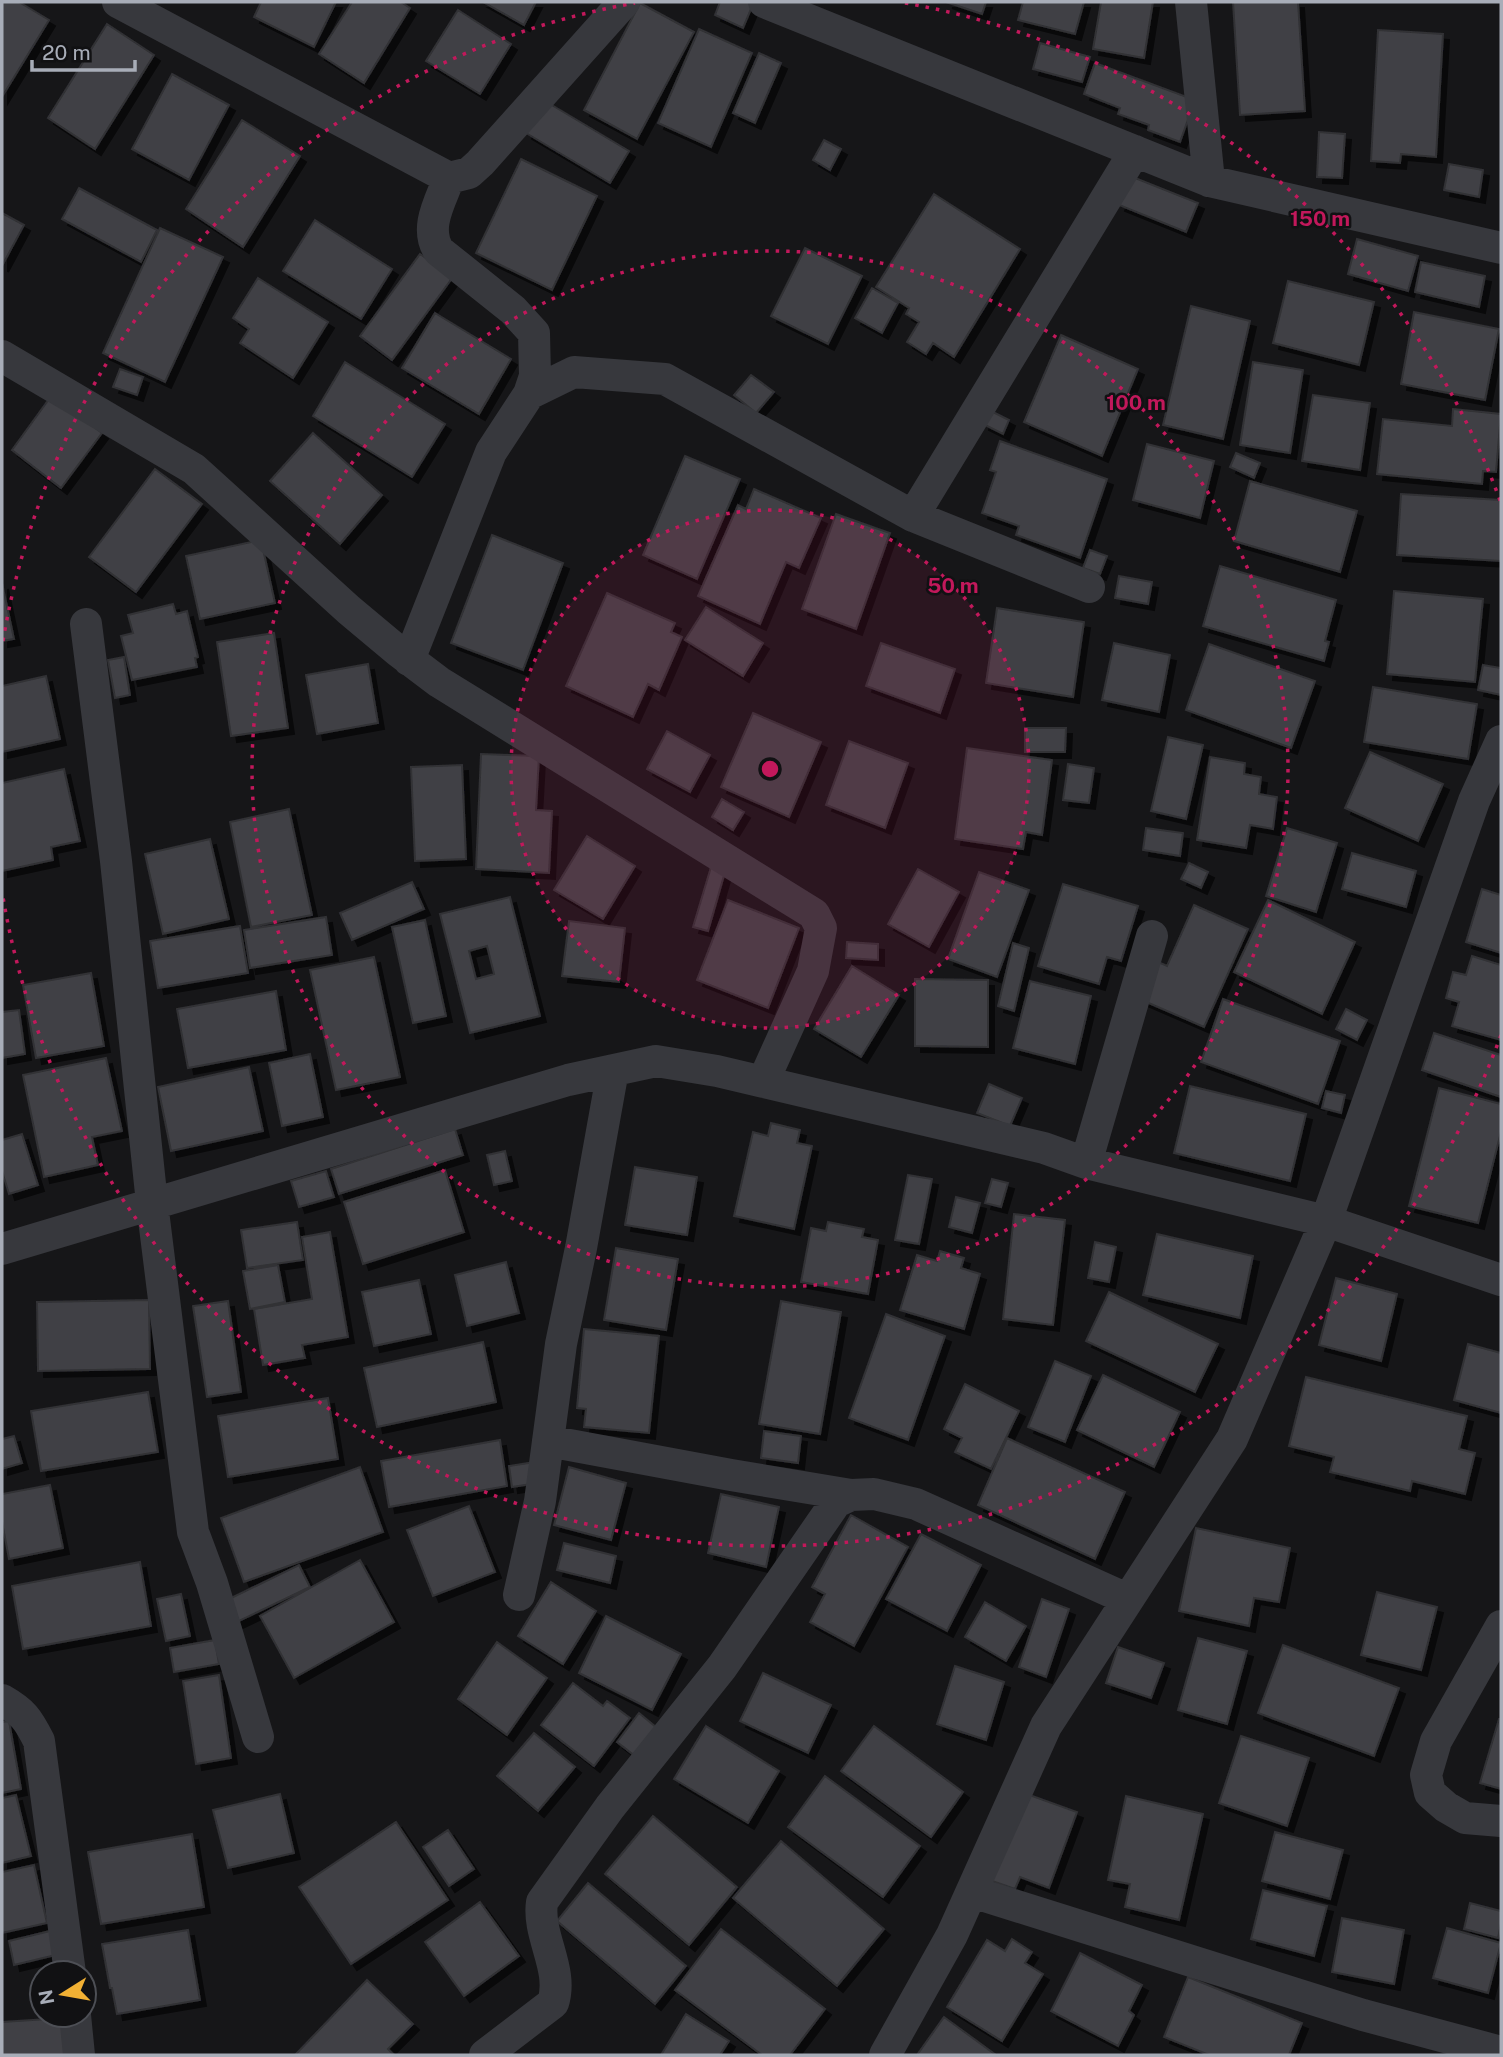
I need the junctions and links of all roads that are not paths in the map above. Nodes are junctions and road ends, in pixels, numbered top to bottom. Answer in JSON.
{"nodes":[{"id":1,"x":118,"y":2,"type":"edge"},
{"id":2,"x":624,"y":2,"type":"edge"},
{"id":3,"x":764,"y":2,"type":"edge"},
{"id":4,"x":1191,"y":2,"type":"edge"},
{"id":5,"x":1135,"y":151,"type":"junction"},
{"id":6,"x":449,"y":178,"type":"junction"},
{"id":7,"x":1209,"y":181,"type":"junction"},
{"id":8,"x":1501,"y":248,"type":"edge"},
{"id":9,"x":534,"y":333,"type":"junction"},
{"id":10,"x":2,"y":356,"type":"edge"},
{"id":11,"x":574,"y":372,"type":"junction"},
{"id":12,"x":529,"y":394,"type":"junction"},
{"id":13,"x":913,"y":516,"type":"junction"},
{"id":14,"x":1089,"y":587,"type":"dead end"},
{"id":15,"x":86,"y":624,"type":"dead end"},
{"id":16,"x":409,"y":660,"type":"junction"},
{"id":17,"x":1501,"y":741,"type":"edge"},
{"id":18,"x":1152,"y":936,"type":"dead end"},
{"id":19,"x":613,"y":1070,"type":"junction"},
{"id":20,"x":763,"y":1082,"type":"junction"},
{"id":21,"x":1086,"y":1163,"type":"junction"},
{"id":22,"x":152,"y":1203,"type":"junction"},
{"id":23,"x":1326,"y":1221,"type":"junction"},
{"id":24,"x":2,"y":1250,"type":"edge"},
{"id":25,"x":1501,"y":1280,"type":"edge"},
{"id":26,"x":548,"y":1441,"type":"junction"},
{"id":27,"x":851,"y":1495,"type":"junction"},
{"id":28,"x":519,"y":1595,"type":"dead end"},
{"id":29,"x":1127,"y":1599,"type":"junction"},
{"id":30,"x":1501,"y":1626,"type":"edge"},
{"id":31,"x":2,"y":1700,"type":"edge"},
{"id":32,"x":258,"y":1737,"type":"dead end"},
{"id":33,"x":1501,"y":1821,"type":"edge"},
{"id":34,"x":972,"y":1892,"type":"junction"},
{"id":35,"x":68,"y":1959,"type":"edge"},
{"id":36,"x":76,"y":2029,"type":"edge"},
{"id":37,"x":1501,"y":2052,"type":"edge"},
{"id":38,"x":79,"y":2055,"type":"edge"},
{"id":39,"x":485,"y":2055,"type":"edge"},
{"id":40,"x":885,"y":2055,"type":"edge"}],
"edges":[{"from":1,"to":6,"type":"street"},
{"from":2,"to":6,"type":"street"},
{"from":3,"to":5,"type":"street"},
{"from":4,"to":7,"type":"street"},
{"from":5,"to":7,"type":"street"},
{"from":5,"to":13,"type":"street"},
{"from":6,"to":9,"type":"street"},
{"from":7,"to":8,"type":"street"},
{"from":9,"to":11,"type":"street"},
{"from":9,"to":12,"type":"street"},
{"from":10,"to":16,"type":"street"},
{"from":11,"to":12,"type":"street"},
{"from":11,"to":13,"type":"street"},
{"from":12,"to":16,"type":"street"},
{"from":13,"to":14,"type":"street"},
{"from":15,"to":22,"type":"street"},
{"from":16,"to":20,"type":"street"},
{"from":17,"to":23,"type":"street"},
{"from":18,"to":21,"type":"street"},
{"from":19,"to":20,"type":"street"},
{"from":19,"to":22,"type":"street"},
{"from":19,"to":26,"type":"street"},
{"from":20,"to":21,"type":"street"},
{"from":21,"to":23,"type":"street"},
{"from":22,"to":24,"type":"street"},
{"from":22,"to":32,"type":"street"},
{"from":23,"to":25,"type":"street"},
{"from":23,"to":29,"type":"street"},
{"from":26,"to":27,"type":"street"},
{"from":26,"to":28,"type":"street"},
{"from":27,"to":29,"type":"street"},
{"from":27,"to":39,"type":"street"},
{"from":29,"to":34,"type":"street"},
{"from":30,"to":33,"type":"street"},
{"from":31,"to":35,"type":"street"},
{"from":34,"to":37,"type":"street"},
{"from":34,"to":40,"type":"street"},
{"from":36,"to":38,"type":"street"}]}
